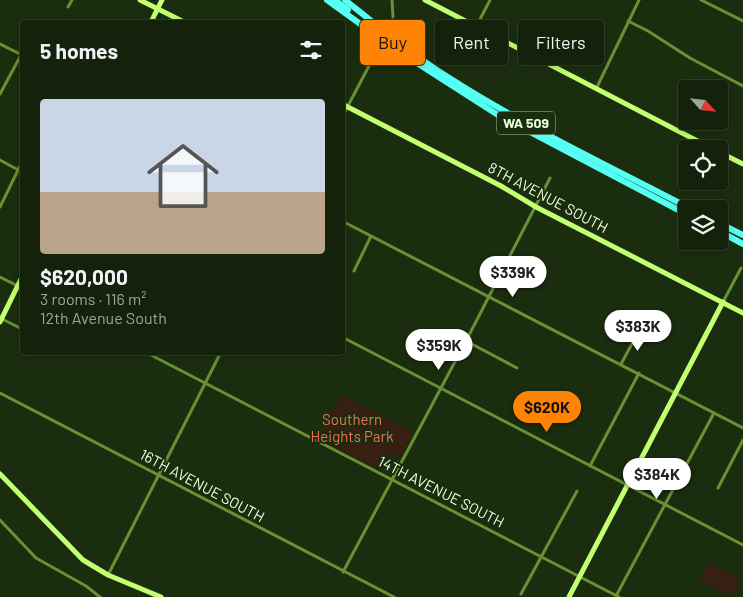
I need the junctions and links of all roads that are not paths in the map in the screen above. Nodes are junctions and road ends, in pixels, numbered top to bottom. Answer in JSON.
{"nodes":[{"id":1,"x":72,"y":0,"type":"edge"},
{"id":2,"x":140,"y":0,"type":"edge"},
{"id":3,"x":162,"y":0,"type":"edge"},
{"id":4,"x":327,"y":0,"type":"edge"},
{"id":5,"x":335,"y":0,"type":"edge"},
{"id":6,"x":346,"y":0,"type":"edge"},
{"id":7,"x":392,"y":0,"type":"edge"},
{"id":8,"x":425,"y":0,"type":"edge"},
{"id":9,"x":490,"y":0,"type":"edge"},
{"id":10,"x":639,"y":0,"type":"edge"},
{"id":11,"x":701,"y":0,"type":"edge"},
{"id":12,"x":68,"y":7,"type":"dead end"},
{"id":13,"x":157,"y":9,"type":"junction"},
{"id":14,"x":393,"y":17,"type":"dead end"},
{"id":15,"x":152,"y":20,"type":"edge"},
{"id":16,"x":180,"y":20,"type":"edge"},
{"id":17,"x":463,"y":20,"type":"edge"},
{"id":18,"x":480,"y":20,"type":"edge"},
{"id":19,"x":742,"y":20,"type":"edge"},
{"id":20,"x":360,"y":21,"type":"edge"},
{"id":21,"x":628,"y":21,"type":"junction"},
{"id":22,"x":360,"y":23,"type":"edge"},
{"id":23,"x":508,"y":43,"type":"edge"},
{"id":24,"x":0,"y":44,"type":"edge"},
{"id":25,"x":20,"y":54,"type":"edge"},
{"id":26,"x":20,"y":59,"type":"edge"},
{"id":27,"x":369,"y":65,"type":"edge"},
{"id":28,"x":422,"y":65,"type":"edge"},
{"id":29,"x":743,"y":86,"type":"edge"},
{"id":30,"x":596,"y":88,"type":"junction"},
{"id":31,"x":0,"y":94,"type":"edge"},
{"id":32,"x":345,"y":106,"type":"edge"},
{"id":33,"x":696,"y":140,"type":"edge"},
{"id":34,"x":728,"y":156,"type":"edge"},
{"id":35,"x":0,"y":160,"type":"edge"},
{"id":36,"x":743,"y":164,"type":"edge"},
{"id":37,"x":20,"y":170,"type":"edge"},
{"id":38,"x":20,"y":173,"type":"edge"},
{"id":39,"x":550,"y":178,"type":"dead end"},
{"id":40,"x":678,"y":202,"type":"edge"},
{"id":41,"x":0,"y":207,"type":"edge"},
{"id":42,"x":536,"y":207,"type":"junction"},
{"id":43,"x":678,"y":210,"type":"edge"},
{"id":44,"x":345,"y":223,"type":"edge"},
{"id":45,"x":728,"y":228,"type":"edge"},
{"id":46,"x":371,"y":236,"type":"junction"},
{"id":47,"x":728,"y":236,"type":"edge"},
{"id":48,"x":743,"y":236,"type":"edge"},
{"id":49,"x":743,"y":244,"type":"edge"},
{"id":50,"x":741,"y":268,"type":"dead end"},
{"id":51,"x":354,"y":271,"type":"dead end"},
{"id":52,"x":0,"y":277,"type":"edge"},
{"id":53,"x":20,"y":287,"type":"edge"},
{"id":54,"x":489,"y":296,"type":"junction"},
{"id":55,"x":723,"y":302,"type":"junction"},
{"id":56,"x":743,"y":313,"type":"edge"},
{"id":57,"x":1,"y":320,"type":"edge"},
{"id":58,"x":20,"y":328,"type":"dead end"},
{"id":59,"x":633,"y":336,"type":"dead end"},
{"id":60,"x":345,"y":340,"type":"edge"},
{"id":61,"x":466,"y":341,"type":"junction"},
{"id":62,"x":151,"y":355,"type":"edge"},
{"id":63,"x":219,"y":355,"type":"edge"},
{"id":64,"x":622,"y":364,"type":"junction"},
{"id":65,"x":517,"y":368,"type":"dead end"},
{"id":66,"x":639,"y":373,"type":"junction"},
{"id":67,"x":204,"y":384,"type":"junction"},
{"id":68,"x":440,"y":388,"type":"junction"},
{"id":69,"x":676,"y":392,"type":"junction"},
{"id":70,"x":0,"y":394,"type":"edge"},
{"id":71,"x":714,"y":413,"type":"junction"},
{"id":72,"x":743,"y":428,"type":"edge"},
{"id":73,"x":743,"y":440,"type":"edge"},
{"id":74,"x":590,"y":466,"type":"junction"},
{"id":75,"x":0,"y":474,"type":"edge"},
{"id":76,"x":158,"y":475,"type":"junction"},
{"id":77,"x":391,"y":480,"type":"junction"},
{"id":78,"x":628,"y":485,"type":"junction"},
{"id":79,"x":718,"y":488,"type":"dead end"},
{"id":80,"x":577,"y":491,"type":"dead end"},
{"id":81,"x":665,"y":505,"type":"junction"},
{"id":82,"x":0,"y":520,"type":"edge"},
{"id":83,"x":743,"y":545,"type":"edge"},
{"id":84,"x":542,"y":556,"type":"junction"},
{"id":85,"x":343,"y":572,"type":"junction"},
{"id":86,"x":108,"y":575,"type":"junction"},
{"id":87,"x":580,"y":576,"type":"junction"},
{"id":88,"x":521,"y":594,"type":"dead end"},
{"id":89,"x":98,"y":596,"type":"edge"},
{"id":90,"x":618,"y":596,"type":"edge"},
{"id":91,"x":161,"y":597,"type":"edge"},
{"id":92,"x":394,"y":597,"type":"edge"},
{"id":93,"x":569,"y":597,"type":"edge"}],
"edges":[{"from":1,"to":12,"type":"street"},
{"from":2,"to":13,"type":"street"},
{"from":3,"to":13,"type":"street"},
{"from":4,"to":22,"type":"highway"},
{"from":5,"to":20,"type":"highway","number":"WA 509"},
{"from":6,"to":40,"type":"highway","number":"WA 509"},
{"from":7,"to":14,"type":"street"},
{"from":8,"to":17,"type":"street"},
{"from":9,"to":18,"type":"street"},
{"from":10,"to":21,"type":"street"},
{"from":11,"to":19,"type":"street"},
{"from":13,"to":15,"type":"street"},
{"from":13,"to":16,"type":"street"},
{"from":21,"to":29,"type":"street"},
{"from":21,"to":30,"type":"street"},
{"from":23,"to":30,"type":"street"},
{"from":24,"to":25,"type":"street"},
{"from":26,"to":31,"type":"street"},
{"from":27,"to":32,"type":"street"},
{"from":28,"to":43,"type":"highway","number":"WA 509"},
{"from":30,"to":33,"type":"street"},
{"from":32,"to":42,"type":"street","name":"8TH AVENUE SOUTH"},
{"from":34,"to":36,"type":"street"},
{"from":35,"to":37,"type":"street"},
{"from":38,"to":41,"type":"street"},
{"from":39,"to":42,"type":"street"},
{"from":42,"to":54,"type":"street"},
{"from":42,"to":55,"type":"street","name":"8TH AVENUE SOUTH"},
{"from":44,"to":46,"type":"street"},
{"from":45,"to":48,"type":"highway"},
{"from":46,"to":51,"type":"street"},
{"from":46,"to":54,"type":"street"},
{"from":47,"to":49,"type":"highway"},
{"from":50,"to":55,"type":"street"},
{"from":52,"to":53,"type":"street"},
{"from":53,"to":57,"type":"street"},
{"from":54,"to":61,"type":"street"},
{"from":54,"to":64,"type":"street"},
{"from":55,"to":56,"type":"street","name":"8TH AVENUE SOUTH"},
{"from":55,"to":69,"type":"street"},
{"from":57,"to":58,"type":"street"},
{"from":59,"to":64,"type":"street"},
{"from":60,"to":68,"type":"street"},
{"from":61,"to":65,"type":"street"},
{"from":61,"to":68,"type":"street"},
{"from":62,"to":67,"type":"street","name":"14TH AVENUE SOUTH"},
{"from":63,"to":67,"type":"street"},
{"from":64,"to":66,"type":"street"},
{"from":66,"to":69,"type":"street"},
{"from":66,"to":74,"type":"street"},
{"from":67,"to":76,"type":"street"},
{"from":67,"to":77,"type":"street","name":"14TH AVENUE SOUTH"},
{"from":68,"to":74,"type":"street"},
{"from":68,"to":77,"type":"street"},
{"from":69,"to":71,"type":"street"},
{"from":69,"to":78,"type":"street"},
{"from":70,"to":76,"type":"street","name":"16TH AVENUE SOUTH"},
{"from":71,"to":72,"type":"street"},
{"from":71,"to":81,"type":"street"},
{"from":73,"to":79,"type":"street"},
{"from":74,"to":78,"type":"street"},
{"from":75,"to":86,"type":"street"},
{"from":76,"to":85,"type":"street","name":"16TH AVENUE SOUTH"},
{"from":76,"to":86,"type":"street"},
{"from":77,"to":84,"type":"street","name":"14TH AVENUE SOUTH"},
{"from":77,"to":85,"type":"street"},
{"from":78,"to":81,"type":"street"},
{"from":78,"to":87,"type":"street"},
{"from":80,"to":84,"type":"street"},
{"from":81,"to":83,"type":"street"},
{"from":81,"to":90,"type":"street"},
{"from":82,"to":89,"type":"street"},
{"from":84,"to":87,"type":"street","name":"14TH AVENUE SOUTH"},
{"from":84,"to":88,"type":"street"},
{"from":85,"to":92,"type":"street","name":"16TH AVENUE SOUTH"},
{"from":86,"to":91,"type":"street"},
{"from":87,"to":90,"type":"street","name":"14TH AVENUE SOUTH"},
{"from":87,"to":93,"type":"street"}]}
